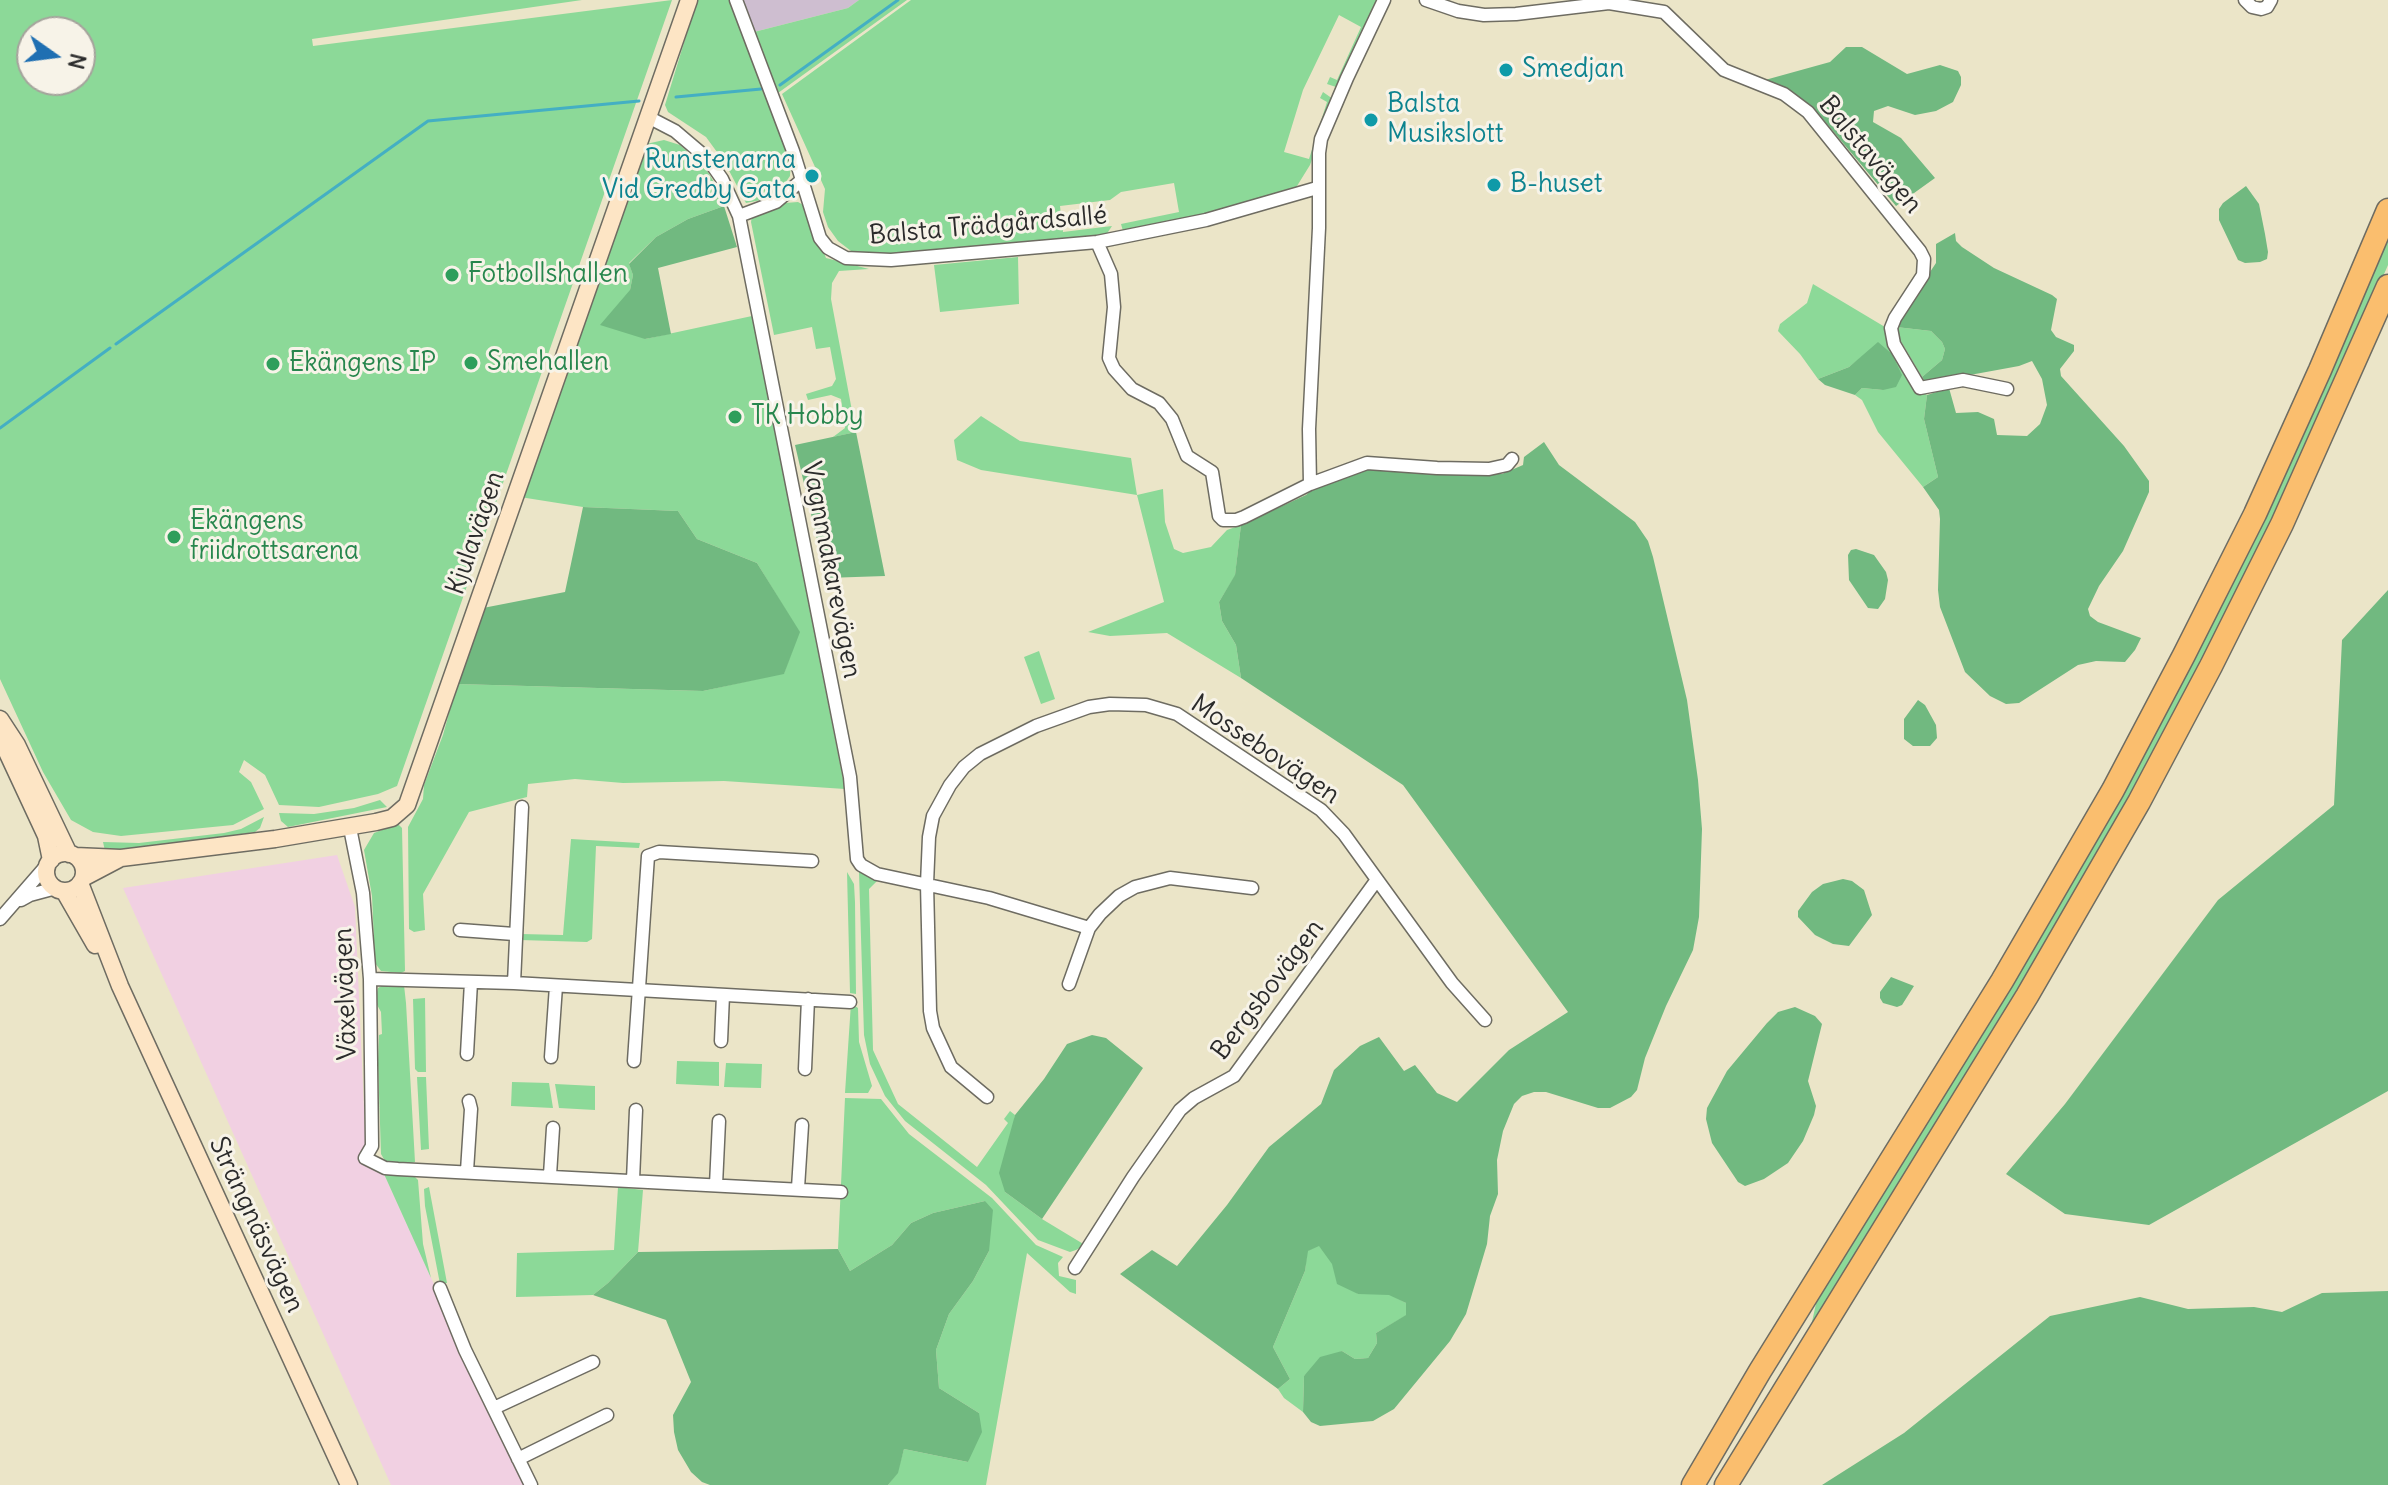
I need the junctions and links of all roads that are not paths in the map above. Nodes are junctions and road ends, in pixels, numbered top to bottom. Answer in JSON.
{"nodes":[{"id":1,"x":689,"y":0,"type":"edge"},
{"id":2,"x":736,"y":0,"type":"edge"},
{"id":3,"x":1384,"y":0,"type":"edge"},
{"id":4,"x":1426,"y":0,"type":"edge"},
{"id":5,"x":2245,"y":0,"type":"edge"},
{"id":6,"x":2271,"y":0,"type":"edge"},
{"id":7,"x":1665,"y":6,"type":"edge"},
{"id":8,"x":648,"y":117,"type":"junction"},
{"id":9,"x":803,"y":179,"type":"junction"},
{"id":10,"x":1317,"y":188,"type":"junction"},
{"id":11,"x":2388,"y":210,"type":"edge"},
{"id":12,"x":739,"y":216,"type":"junction"},
{"id":13,"x":1097,"y":242,"type":"junction"},
{"id":14,"x":2388,"y":286,"type":"edge"},
{"id":15,"x":2007,"y":389,"type":"dead end"},
{"id":16,"x":1512,"y":459,"type":"dead end"},
{"id":17,"x":1310,"y":484,"type":"junction"},
{"id":18,"x":0,"y":719,"type":"edge"},
{"id":19,"x":0,"y":726,"type":"edge"},
{"id":20,"x":522,"y":807,"type":"dead end"},
{"id":21,"x":350,"y":828,"type":"junction"},
{"id":22,"x":72,"y":855,"type":"junction"},
{"id":23,"x":121,"y":858,"type":"junction"},
{"id":24,"x":812,"y":861,"type":"dead end"},
{"id":25,"x":49,"y":862,"type":"junction"},
{"id":26,"x":81,"y":881,"type":"junction"},
{"id":27,"x":1376,"y":881,"type":"junction"},
{"id":28,"x":927,"y":884,"type":"junction"},
{"id":29,"x":1252,"y":888,"type":"dead end"},
{"id":30,"x":60,"y":890,"type":"junction"},
{"id":31,"x":15,"y":903,"type":"junction"},
{"id":32,"x":0,"y":919,"type":"edge"},
{"id":33,"x":1089,"y":928,"type":"junction"},
{"id":34,"x":460,"y":930,"type":"dead end"},
{"id":35,"x":514,"y":934,"type":"junction"},
{"id":36,"x":370,"y":979,"type":"junction"},
{"id":37,"x":471,"y":982,"type":"junction"},
{"id":38,"x":514,"y":983,"type":"junction"},
{"id":39,"x":1069,"y":984,"type":"dead end"},
{"id":40,"x":120,"y":986,"type":"junction"},
{"id":41,"x":556,"y":986,"type":"junction"},
{"id":42,"x":639,"y":990,"type":"junction"},
{"id":43,"x":723,"y":995,"type":"junction"},
{"id":44,"x":808,"y":999,"type":"junction"},
{"id":45,"x":850,"y":1002,"type":"dead end"},
{"id":46,"x":1485,"y":1020,"type":"dead end"},
{"id":47,"x":721,"y":1041,"type":"dead end"},
{"id":48,"x":467,"y":1054,"type":"dead end"},
{"id":49,"x":551,"y":1057,"type":"dead end"},
{"id":50,"x":634,"y":1061,"type":"dead end"},
{"id":51,"x":805,"y":1069,"type":"dead end"},
{"id":52,"x":987,"y":1097,"type":"dead end"},
{"id":53,"x":469,"y":1101,"type":"dead end"},
{"id":54,"x":636,"y":1110,"type":"dead end"},
{"id":55,"x":719,"y":1121,"type":"dead end"},
{"id":56,"x":802,"y":1125,"type":"dead end"},
{"id":57,"x":553,"y":1128,"type":"dead end"},
{"id":58,"x":467,"y":1171,"type":"junction"},
{"id":59,"x":550,"y":1175,"type":"junction"},
{"id":60,"x":633,"y":1180,"type":"junction"},
{"id":61,"x":716,"y":1185,"type":"junction"},
{"id":62,"x":798,"y":1188,"type":"junction"},
{"id":63,"x":841,"y":1192,"type":"dead end"},
{"id":64,"x":1075,"y":1268,"type":"dead end"},
{"id":65,"x":440,"y":1288,"type":"dead end"},
{"id":66,"x":593,"y":1362,"type":"dead end"},
{"id":67,"x":494,"y":1408,"type":"junction"},
{"id":68,"x":607,"y":1415,"type":"dead end"},
{"id":69,"x":518,"y":1459,"type":"junction"},
{"id":70,"x":349,"y":1485,"type":"edge"},
{"id":71,"x":531,"y":1485,"type":"edge"},
{"id":72,"x":1693,"y":1485,"type":"edge"},
{"id":73,"x":1726,"y":1485,"type":"edge"}],
"edges":[{"from":1,"to":8,"type":"street","name":"Kjulavägen"},
{"from":2,"to":9,"type":"street","name":"Balsta Trädgårdsallé"},
{"from":3,"to":10,"type":"street"},
{"from":4,"to":7,"type":"street","name":"Balstavägen"},
{"from":5,"to":6,"type":"street"},
{"from":7,"to":15,"type":"street","name":"Balstavägen"},
{"from":8,"to":12,"type":"street","name":"Vagnmakarevägen"},
{"from":8,"to":21,"type":"street","name":"Kjulavägen"},
{"from":9,"to":12,"type":"street"},
{"from":9,"to":13,"type":"street","name":"Balsta Trädgårdsallé"},
{"from":10,"to":13,"type":"street","name":"Balsta Trädgårdsallé"},
{"from":10,"to":17,"type":"street"},
{"from":11,"to":72,"type":"highway"},
{"from":12,"to":28,"type":"street","name":"Vagnmakarevägen"},
{"from":13,"to":17,"type":"street"},
{"from":14,"to":73,"type":"highway"},
{"from":16,"to":17,"type":"street"},
{"from":18,"to":22,"type":"street"},
{"from":19,"to":25,"type":"street"},
{"from":20,"to":35,"type":"street"},
{"from":21,"to":23,"type":"street","name":"Kjulavägen"},
{"from":21,"to":36,"type":"street","name":"Växelvägen"},
{"from":22,"to":23,"type":"street","name":"Kjulavägen"},
{"from":22,"to":25,"type":"street"},
{"from":22,"to":26,"type":"street"},
{"from":23,"to":26,"type":"street","name":"Kjulavägen"},
{"from":24,"to":42,"type":"street"},
{"from":25,"to":30,"type":"street"},
{"from":25,"to":31,"type":"street"},
{"from":26,"to":30,"type":"street"},
{"from":26,"to":40,"type":"street","name":"Strängnäsvägen"},
{"from":27,"to":28,"type":"street","name":"Mossebovägen"},
{"from":27,"to":46,"type":"street","name":"Mossebovägen"},
{"from":27,"to":64,"type":"street","name":"Bergsbovägen"},
{"from":28,"to":33,"type":"street","name":"Vagnmakarevägen"},
{"from":28,"to":52,"type":"street","name":"Mossebovägen"},
{"from":29,"to":33,"type":"street"},
{"from":30,"to":31,"type":"street"},
{"from":30,"to":40,"type":"street","name":"Strängnäsvägen"},
{"from":31,"to":32,"type":"street"},
{"from":33,"to":39,"type":"street"},
{"from":34,"to":35,"type":"street"},
{"from":35,"to":38,"type":"street"},
{"from":36,"to":37,"type":"street"},
{"from":36,"to":58,"type":"street","name":"Växelvägen"},
{"from":37,"to":38,"type":"street"},
{"from":37,"to":48,"type":"street"},
{"from":38,"to":41,"type":"street"},
{"from":40,"to":70,"type":"street","name":"Strängnäsvägen"},
{"from":41,"to":42,"type":"street"},
{"from":41,"to":49,"type":"street"},
{"from":42,"to":43,"type":"street"},
{"from":42,"to":50,"type":"street"},
{"from":43,"to":44,"type":"street"},
{"from":43,"to":47,"type":"street"},
{"from":44,"to":45,"type":"street"},
{"from":44,"to":51,"type":"street"},
{"from":53,"to":58,"type":"street"},
{"from":54,"to":60,"type":"street"},
{"from":55,"to":61,"type":"street"},
{"from":56,"to":62,"type":"street"},
{"from":57,"to":59,"type":"street"},
{"from":58,"to":59,"type":"street"},
{"from":59,"to":60,"type":"street"},
{"from":60,"to":61,"type":"street"},
{"from":61,"to":62,"type":"street"},
{"from":62,"to":63,"type":"street"},
{"from":65,"to":67,"type":"street"},
{"from":66,"to":67,"type":"street"},
{"from":67,"to":69,"type":"street"},
{"from":68,"to":69,"type":"street"},
{"from":69,"to":71,"type":"street"}]}
